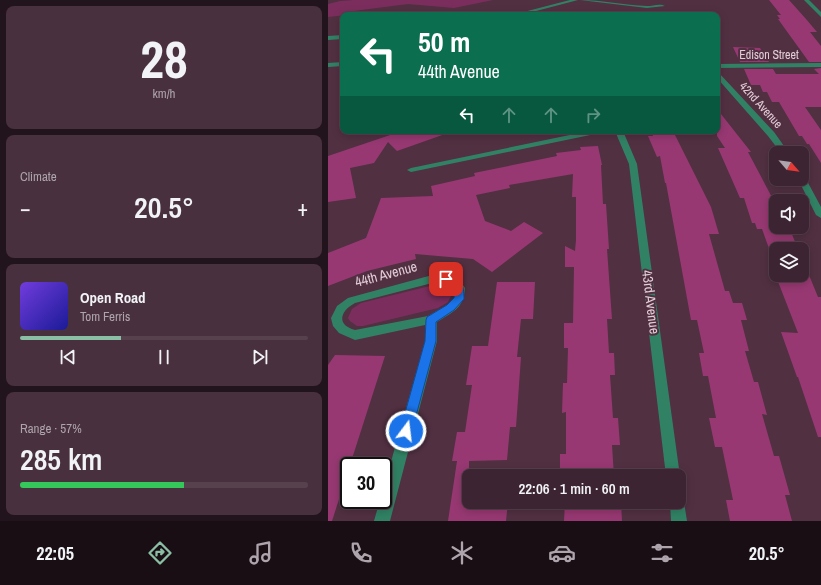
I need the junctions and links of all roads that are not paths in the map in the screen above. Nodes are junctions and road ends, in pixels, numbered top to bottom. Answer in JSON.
{"nodes":[{"id":1,"x":576,"y":0,"type":"edge"},
{"id":2,"x":582,"y":0,"type":"edge"},
{"id":3,"x":644,"y":0,"type":"edge"},
{"id":4,"x":660,"y":0,"type":"edge"},
{"id":5,"x":806,"y":0,"type":"edge"},
{"id":6,"x":593,"y":1,"type":"junction"},
{"id":7,"x":647,"y":7,"type":"junction"},
{"id":8,"x":567,"y":8,"type":"dead end"},
{"id":9,"x":527,"y":12,"type":"edge"},
{"id":10,"x":650,"y":12,"type":"edge"},
{"id":11,"x":821,"y":15,"type":"edge"},
{"id":12,"x":340,"y":37,"type":"edge"},
{"id":13,"x":328,"y":38,"type":"edge"},
{"id":14,"x":340,"y":64,"type":"edge"},
{"id":15,"x":821,"y":65,"type":"edge"},
{"id":16,"x":328,"y":66,"type":"edge"},
{"id":17,"x":720,"y":66,"type":"edge"},
{"id":18,"x":720,"y":77,"type":"edge"},
{"id":19,"x":585,"y":134,"type":"edge"},
{"id":20,"x":620,"y":134,"type":"edge"},
{"id":21,"x":779,"y":146,"type":"edge"},
{"id":22,"x":411,"y":170,"type":"dead end"},
{"id":23,"x":806,"y":186,"type":"edge"},
{"id":24,"x":821,"y":215,"type":"edge"},
{"id":25,"x":431,"y":320,"type":"junction"},
{"id":26,"x":672,"y":469,"type":"edge"},
{"id":27,"x":678,"y":509,"type":"edge"},
{"id":28,"x":382,"y":521,"type":"edge"},
{"id":29,"x":679,"y":521,"type":"edge"}],
"edges":[{"from":1,"to":9,"type":"street"},
{"from":2,"to":6,"type":"street"},
{"from":3,"to":7,"type":"street"},
{"from":4,"to":7,"type":"street"},
{"from":5,"to":11,"type":"street"},
{"from":6,"to":7,"type":"street"},
{"from":6,"to":8,"type":"street"},
{"from":7,"to":10,"type":"street"},
{"from":12,"to":13,"type":"street"},
{"from":14,"to":16,"type":"street"},
{"from":15,"to":17,"type":"street","name":"Edison Street"},
{"from":18,"to":21,"type":"street","name":"42nd Avenue"},
{"from":19,"to":22,"type":"street"},
{"from":20,"to":26,"type":"street","name":"43rd Avenue"},
{"from":23,"to":24,"type":"street"},
{"from":25,"to":25,"type":"street","name":"44th Avenue"},
{"from":25,"to":28,"type":"street"},
{"from":27,"to":29,"type":"street"}]}
